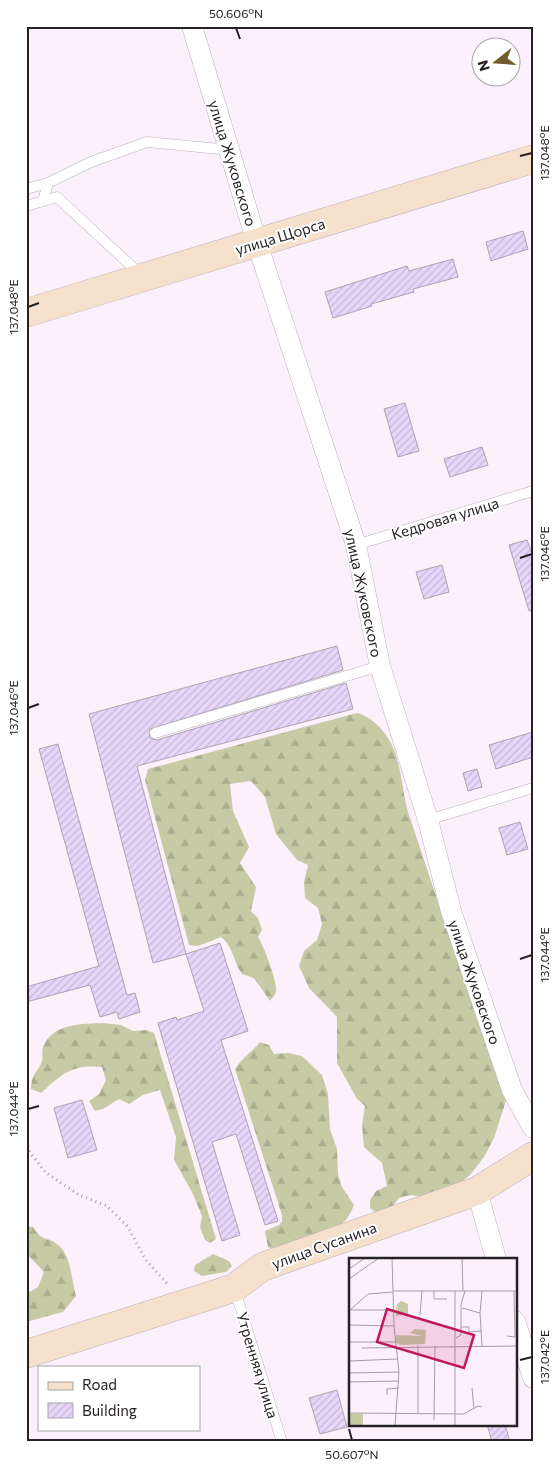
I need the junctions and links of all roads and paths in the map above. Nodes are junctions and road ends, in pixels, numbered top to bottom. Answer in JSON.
{"nodes":[{"id":1,"x":192,"y":26,"type":"edge"},
{"id":2,"x":230,"y":150,"type":"junction"},
{"id":3,"x":533,"y":159,"type":"edge"},
{"id":4,"x":48,"y":183,"type":"junction"},
{"id":5,"x":26,"y":189,"type":"edge"},
{"id":6,"x":43,"y":201,"type":"junction"},
{"id":7,"x":26,"y":206,"type":"edge"},
{"id":8,"x":258,"y":243,"type":"junction"},
{"id":9,"x":143,"y":277,"type":"junction"},
{"id":10,"x":26,"y":313,"type":"edge"},
{"id":11,"x":533,"y":491,"type":"edge"},
{"id":12,"x":356,"y":545,"type":"junction"},
{"id":13,"x":380,"y":666,"type":"junction"},
{"id":14,"x":155,"y":733,"type":"dead end"},
{"id":15,"x":533,"y":788,"type":"edge"},
{"id":16,"x":428,"y":820,"type":"junction"},
{"id":17,"x":533,"y":1128,"type":"edge"},
{"id":18,"x":26,"y":1147,"type":"edge"},
{"id":19,"x":533,"y":1156,"type":"edge"},
{"id":20,"x":477,"y":1191,"type":"junction"},
{"id":21,"x":496,"y":1258,"type":"edge"},
{"id":22,"x":234,"y":1288,"type":"junction"},
{"id":23,"x":184,"y":1303,"type":"junction"},
{"id":24,"x":516,"y":1324,"type":"edge"},
{"id":25,"x":26,"y":1354,"type":"edge"},
{"id":26,"x":533,"y":1378,"type":"edge"},
{"id":27,"x":282,"y":1442,"type":"edge"}],
"edges":[{"from":1,"to":2,"type":"street","name":"улица Жуковского"},
{"from":2,"to":4,"type":"lane"},
{"from":2,"to":8,"type":"street","name":"улица Жуковского"},
{"from":3,"to":8,"type":"street","name":"улица Щорса"},
{"from":4,"to":5,"type":"lane"},
{"from":4,"to":6,"type":"lane"},
{"from":6,"to":7,"type":"lane"},
{"from":6,"to":9,"type":"lane"},
{"from":8,"to":9,"type":"street","name":"улица Щорса"},
{"from":8,"to":12,"type":"street","name":"улица Жуковского"},
{"from":9,"to":10,"type":"street","name":"улица Щорса"},
{"from":11,"to":12,"type":"lane","name":"Кедровая улица"},
{"from":12,"to":13,"type":"street","name":"улица Жуковского"},
{"from":13,"to":14,"type":"lane"},
{"from":13,"to":16,"type":"street","name":"улица Жуковского"},
{"from":15,"to":16,"type":"lane"},
{"from":16,"to":17,"type":"street","name":"улица Жуковского"},
{"from":18,"to":23,"type":"path"},
{"from":19,"to":20,"type":"street","name":"улица Сусанина"},
{"from":20,"to":21,"type":"street"},
{"from":20,"to":22,"type":"street","name":"улица Сусанина"},
{"from":22,"to":23,"type":"street","name":"улица Сусанина"},
{"from":22,"to":27,"type":"lane","name":"Утренняя улица"},
{"from":23,"to":25,"type":"street","name":"улица Сусанина"},
{"from":24,"to":26,"type":"street"}]}
